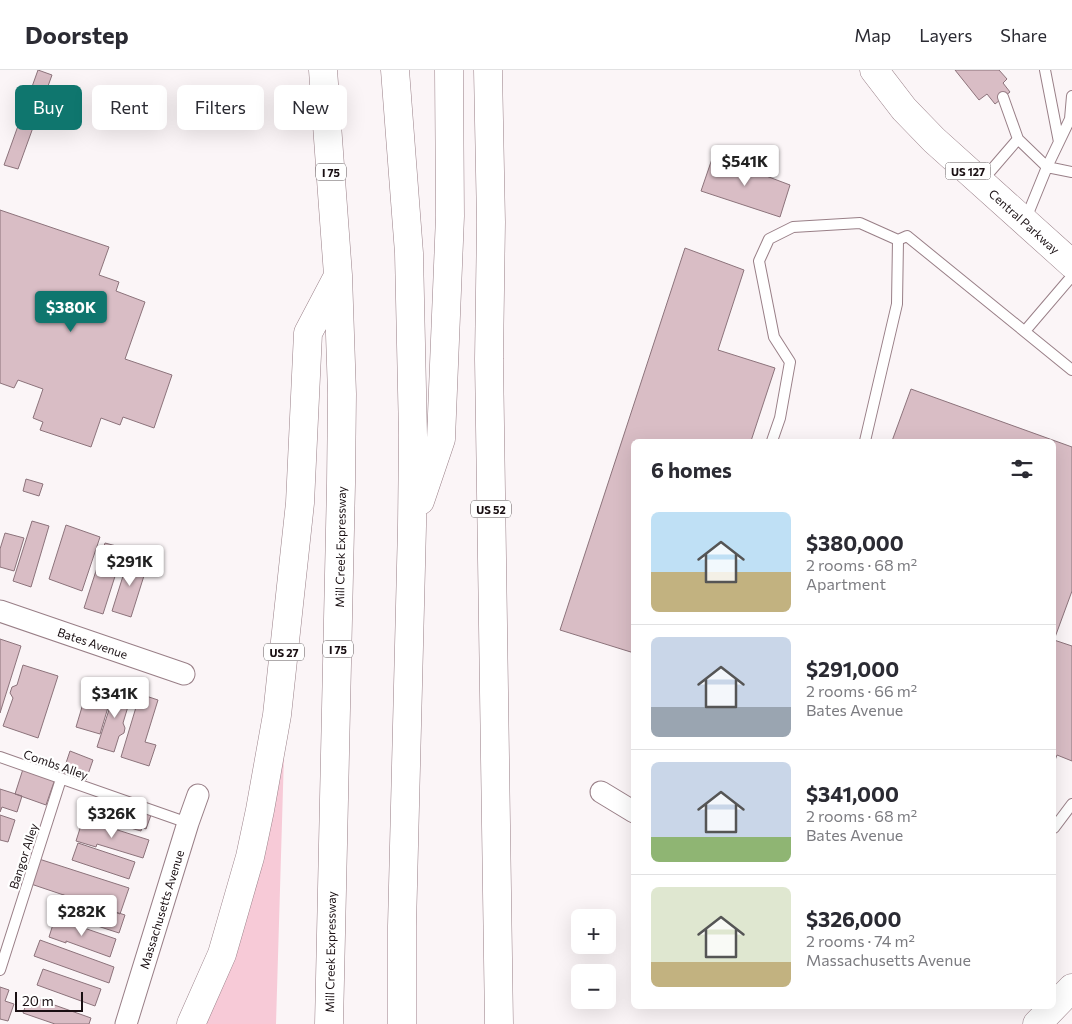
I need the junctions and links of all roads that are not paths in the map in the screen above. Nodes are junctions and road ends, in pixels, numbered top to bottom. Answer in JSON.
{"nodes":[{"id":1,"x":323,"y":70,"type":"edge"},
{"id":2,"x":395,"y":70,"type":"edge"},
{"id":3,"x":449,"y":70,"type":"edge"},
{"id":4,"x":488,"y":70,"type":"edge"},
{"id":5,"x":874,"y":70,"type":"edge"},
{"id":6,"x":1045,"y":70,"type":"edge"},
{"id":7,"x":1072,"y":96,"type":"edge"},
{"id":8,"x":1003,"y":97,"type":"dead end"},
{"id":9,"x":1018,"y":139,"type":"junction"},
{"id":10,"x":1059,"y":142,"type":"junction"},
{"id":11,"x":1047,"y":167,"type":"junction"},
{"id":12,"x":1072,"y":172,"type":"edge"},
{"id":13,"x":981,"y":182,"type":"junction"},
{"id":14,"x":1025,"y":222,"type":"junction"},
{"id":15,"x":898,"y":240,"type":"junction"},
{"id":16,"x":1072,"y":264,"type":"edge"},
{"id":17,"x":338,"y":275,"type":"junction"},
{"id":18,"x":1072,"y":276,"type":"edge"},
{"id":19,"x":1025,"y":331,"type":"junction"},
{"id":20,"x":1072,"y":370,"type":"edge"},
{"id":21,"x":773,"y":439,"type":"edge"},
{"id":22,"x":865,"y":439,"type":"edge"},
{"id":23,"x":412,"y":526,"type":"junction"},
{"id":24,"x":0,"y":611,"type":"edge"},
{"id":25,"x":184,"y":674,"type":"dead end"},
{"id":26,"x":0,"y":757,"type":"edge"},
{"id":27,"x":61,"y":779,"type":"junction"},
{"id":28,"x":602,"y":792,"type":"dead end"},
{"id":29,"x":198,"y":795,"type":"dead end"},
{"id":30,"x":1072,"y":804,"type":"edge"},
{"id":31,"x":631,"y":810,"type":"edge"},
{"id":32,"x":188,"y":823,"type":"junction"},
{"id":33,"x":1056,"y":825,"type":"edge"},
{"id":34,"x":0,"y":970,"type":"edge"},
{"id":35,"x":1072,"y":988,"type":"edge"},
{"id":36,"x":1056,"y":1003,"type":"edge"},
{"id":37,"x":126,"y":1024,"type":"edge"},
{"id":38,"x":191,"y":1024,"type":"edge"},
{"id":39,"x":329,"y":1024,"type":"edge"},
{"id":40,"x":402,"y":1024,"type":"edge"},
{"id":41,"x":498,"y":1024,"type":"edge"}],
"edges":[{"from":1,"to":17,"type":"main road","name":"Mill Creek Expressway","number":"I 75"},
{"from":2,"to":23,"type":"main road"},
{"from":3,"to":23,"type":"main road"},
{"from":4,"to":41,"type":"main road","number":"US 52"},
{"from":5,"to":13,"type":"main road","name":"Central Parkway","number":"US 127"},
{"from":6,"to":10,"type":"lane"},
{"from":7,"to":10,"type":"lane"},
{"from":8,"to":9,"type":"lane"},
{"from":9,"to":11,"type":"lane"},
{"from":9,"to":13,"type":"lane"},
{"from":10,"to":11,"type":"lane"},
{"from":11,"to":12,"type":"lane"},
{"from":11,"to":14,"type":"lane"},
{"from":13,"to":14,"type":"main road","name":"Central Parkway","number":"US 127"},
{"from":14,"to":16,"type":"main road","name":"Central Parkway","number":"US 127"},
{"from":15,"to":19,"type":"lane"},
{"from":15,"to":21,"type":"lane"},
{"from":15,"to":22,"type":"lane"},
{"from":17,"to":38,"type":"main road","number":"US 27"},
{"from":17,"to":39,"type":"main road","name":"Mill Creek Expressway","number":"I 75"},
{"from":18,"to":19,"type":"lane"},
{"from":19,"to":20,"type":"lane"},
{"from":23,"to":40,"type":"main road"},
{"from":24,"to":25,"type":"street","name":"Bates Avenue"},
{"from":26,"to":27,"type":"lane","name":"Combs Alley"},
{"from":27,"to":32,"type":"lane","name":"Combs Alley"},
{"from":27,"to":34,"type":"lane","name":"Bangor Alley"},
{"from":28,"to":31,"type":"street"},
{"from":29,"to":32,"type":"street","name":"Massachusetts Avenue"},
{"from":30,"to":33,"type":"lane"},
{"from":32,"to":37,"type":"street","name":"Massachusetts Avenue"},
{"from":35,"to":36,"type":"main road"}]}
